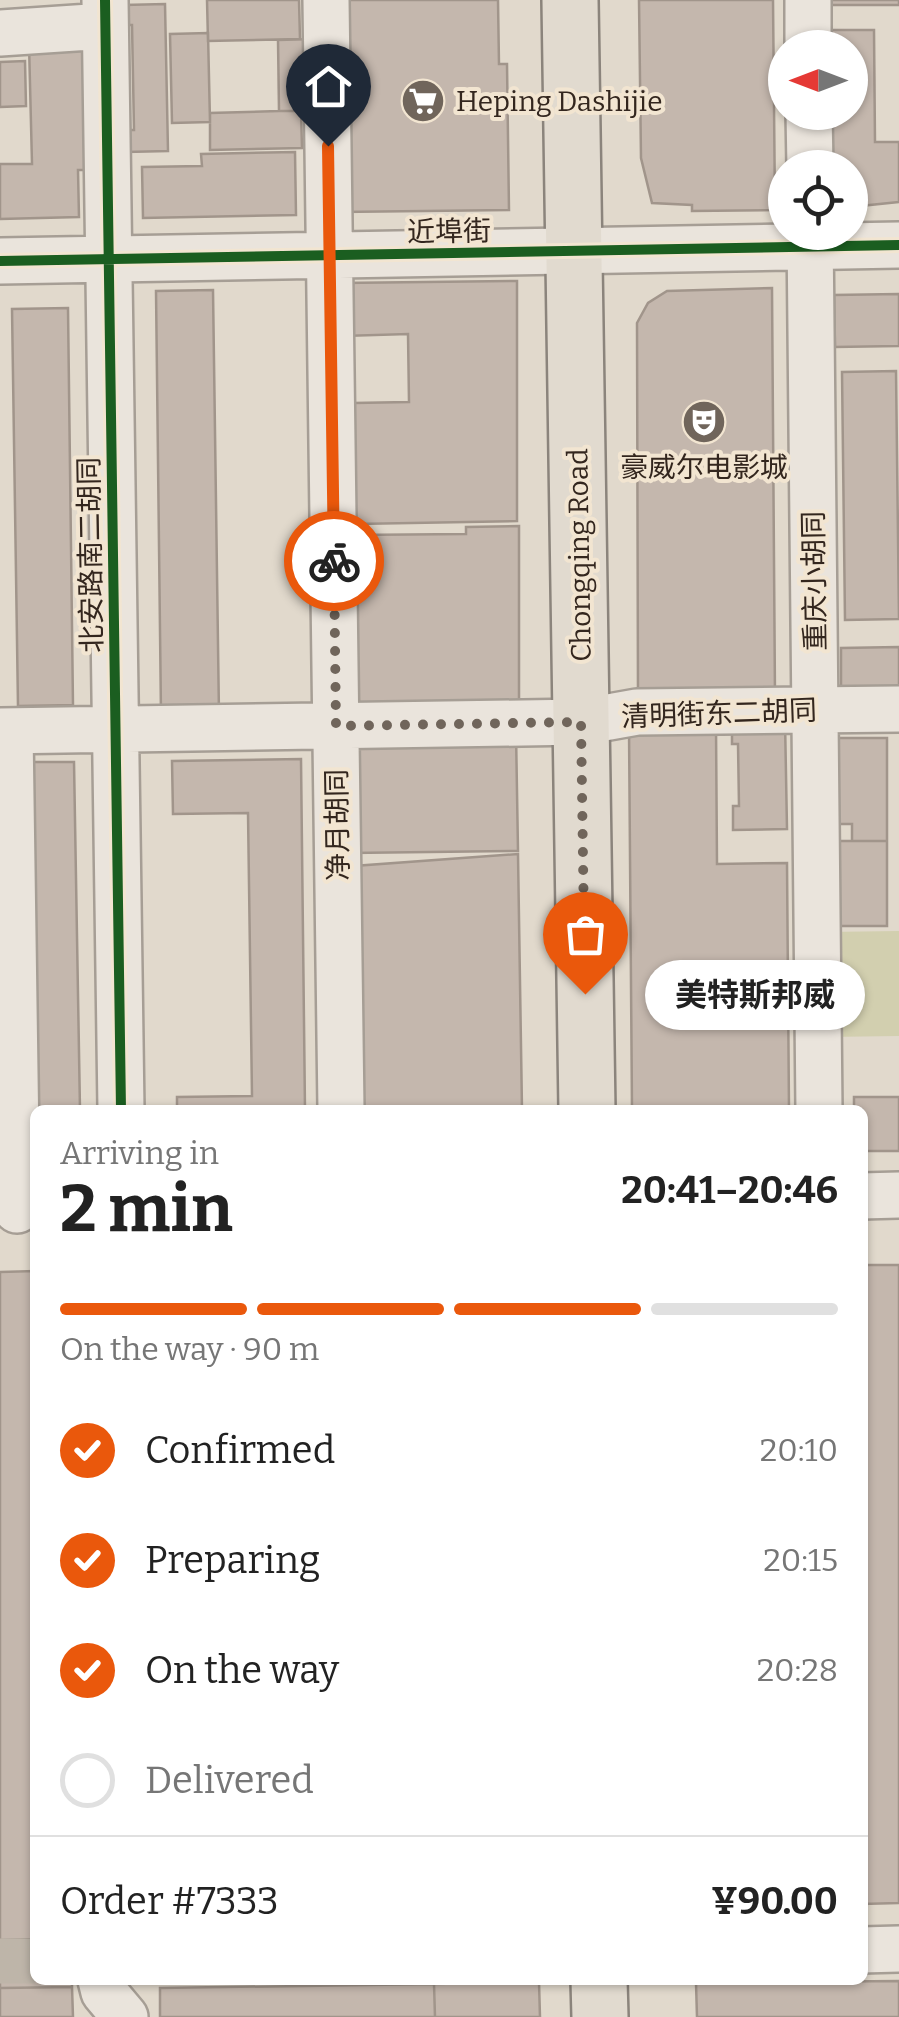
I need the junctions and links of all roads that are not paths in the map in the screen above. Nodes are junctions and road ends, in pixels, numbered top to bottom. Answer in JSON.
{"nodes":[{"id":1,"x":326,"y":0,"type":"edge"},
{"id":2,"x":570,"y":0,"type":"edge"},
{"id":3,"x":808,"y":0,"type":"edge"},
{"id":4,"x":105,"y":13,"type":"edge"},
{"id":5,"x":17,"y":21,"type":"edge"},
{"id":6,"x":808,"y":30,"type":"edge"},
{"id":7,"x":768,"y":242,"type":"edge"},
{"id":8,"x":868,"y":243,"type":"edge"},
{"id":9,"x":899,"y":245,"type":"edge"},
{"id":10,"x":810,"y":250,"type":"edge"},
{"id":11,"x":574,"y":251,"type":"junction"},
{"id":12,"x":330,"y":256,"type":"junction"},
{"id":13,"x":108,"y":259,"type":"junction"},
{"id":14,"x":0,"y":261,"type":"edge"},
{"id":15,"x":899,"y":709,"type":"edge"},
{"id":16,"x":815,"y":710,"type":"junction"},
{"id":17,"x":581,"y":722,"type":"junction"},
{"id":18,"x":336,"y":726,"type":"junction"},
{"id":19,"x":115,"y":729,"type":"junction"},
{"id":20,"x":5,"y":731,"type":"edge"},
{"id":21,"x":121,"y":1105,"type":"edge"},
{"id":22,"x":341,"y":1105,"type":"edge"},
{"id":23,"x":586,"y":1105,"type":"edge"},
{"id":24,"x":819,"y":1105,"type":"edge"},
{"id":25,"x":899,"y":1195,"type":"edge"},
{"id":26,"x":868,"y":1196,"type":"edge"},
{"id":27,"x":17,"y":1210,"type":"edge"},
{"id":28,"x":899,"y":1949,"type":"edge"},
{"id":29,"x":868,"y":1950,"type":"edge"},
{"id":30,"x":102,"y":1985,"type":"edge"},
{"id":31,"x":600,"y":1985,"type":"edge"},
{"id":32,"x":125,"y":2017,"type":"edge"},
{"id":33,"x":600,"y":2017,"type":"edge"}],
"edges":[{"from":1,"to":12,"type":"street","name":"净月胡同"},
{"from":2,"to":11,"type":"main road","name":"Chongqing Road"},
{"from":3,"to":6,"type":"street"},
{"from":4,"to":5,"type":"street"},
{"from":4,"to":13,"type":"street","name":"北安路南二胡同"},
{"from":7,"to":11,"type":"street","name":"近埠街"},
{"from":8,"to":9,"type":"street","name":"近埠街"},
{"from":10,"to":16,"type":"street","name":"重庆小胡同"},
{"from":11,"to":12,"type":"street","name":"近埠街"},
{"from":11,"to":17,"type":"main road","name":"Chongqing Road"},
{"from":12,"to":13,"type":"street","name":"近埠街"},
{"from":12,"to":18,"type":"street","name":"净月胡同"},
{"from":13,"to":14,"type":"street","name":"近埠街"},
{"from":13,"to":19,"type":"street","name":"北安路南二胡同"},
{"from":15,"to":16,"type":"street","name":"清明街东二胡同"},
{"from":16,"to":17,"type":"street","name":"清明街东二胡同"},
{"from":16,"to":24,"type":"street","name":"重庆小胡同"},
{"from":17,"to":18,"type":"street","name":"清明街东二胡同"},
{"from":17,"to":23,"type":"main road","name":"Chongqing Road"},
{"from":18,"to":19,"type":"street","name":"清明街东二胡同"},
{"from":18,"to":22,"type":"street","name":"净月胡同"},
{"from":19,"to":20,"type":"street","name":"清明街东二胡同"},
{"from":19,"to":21,"type":"street","name":"北安路南二胡同"},
{"from":20,"to":27,"type":"street"},
{"from":25,"to":26,"type":"street"},
{"from":28,"to":29,"type":"street"},
{"from":30,"to":32,"type":"street"},
{"from":31,"to":33,"type":"main road"}]}
